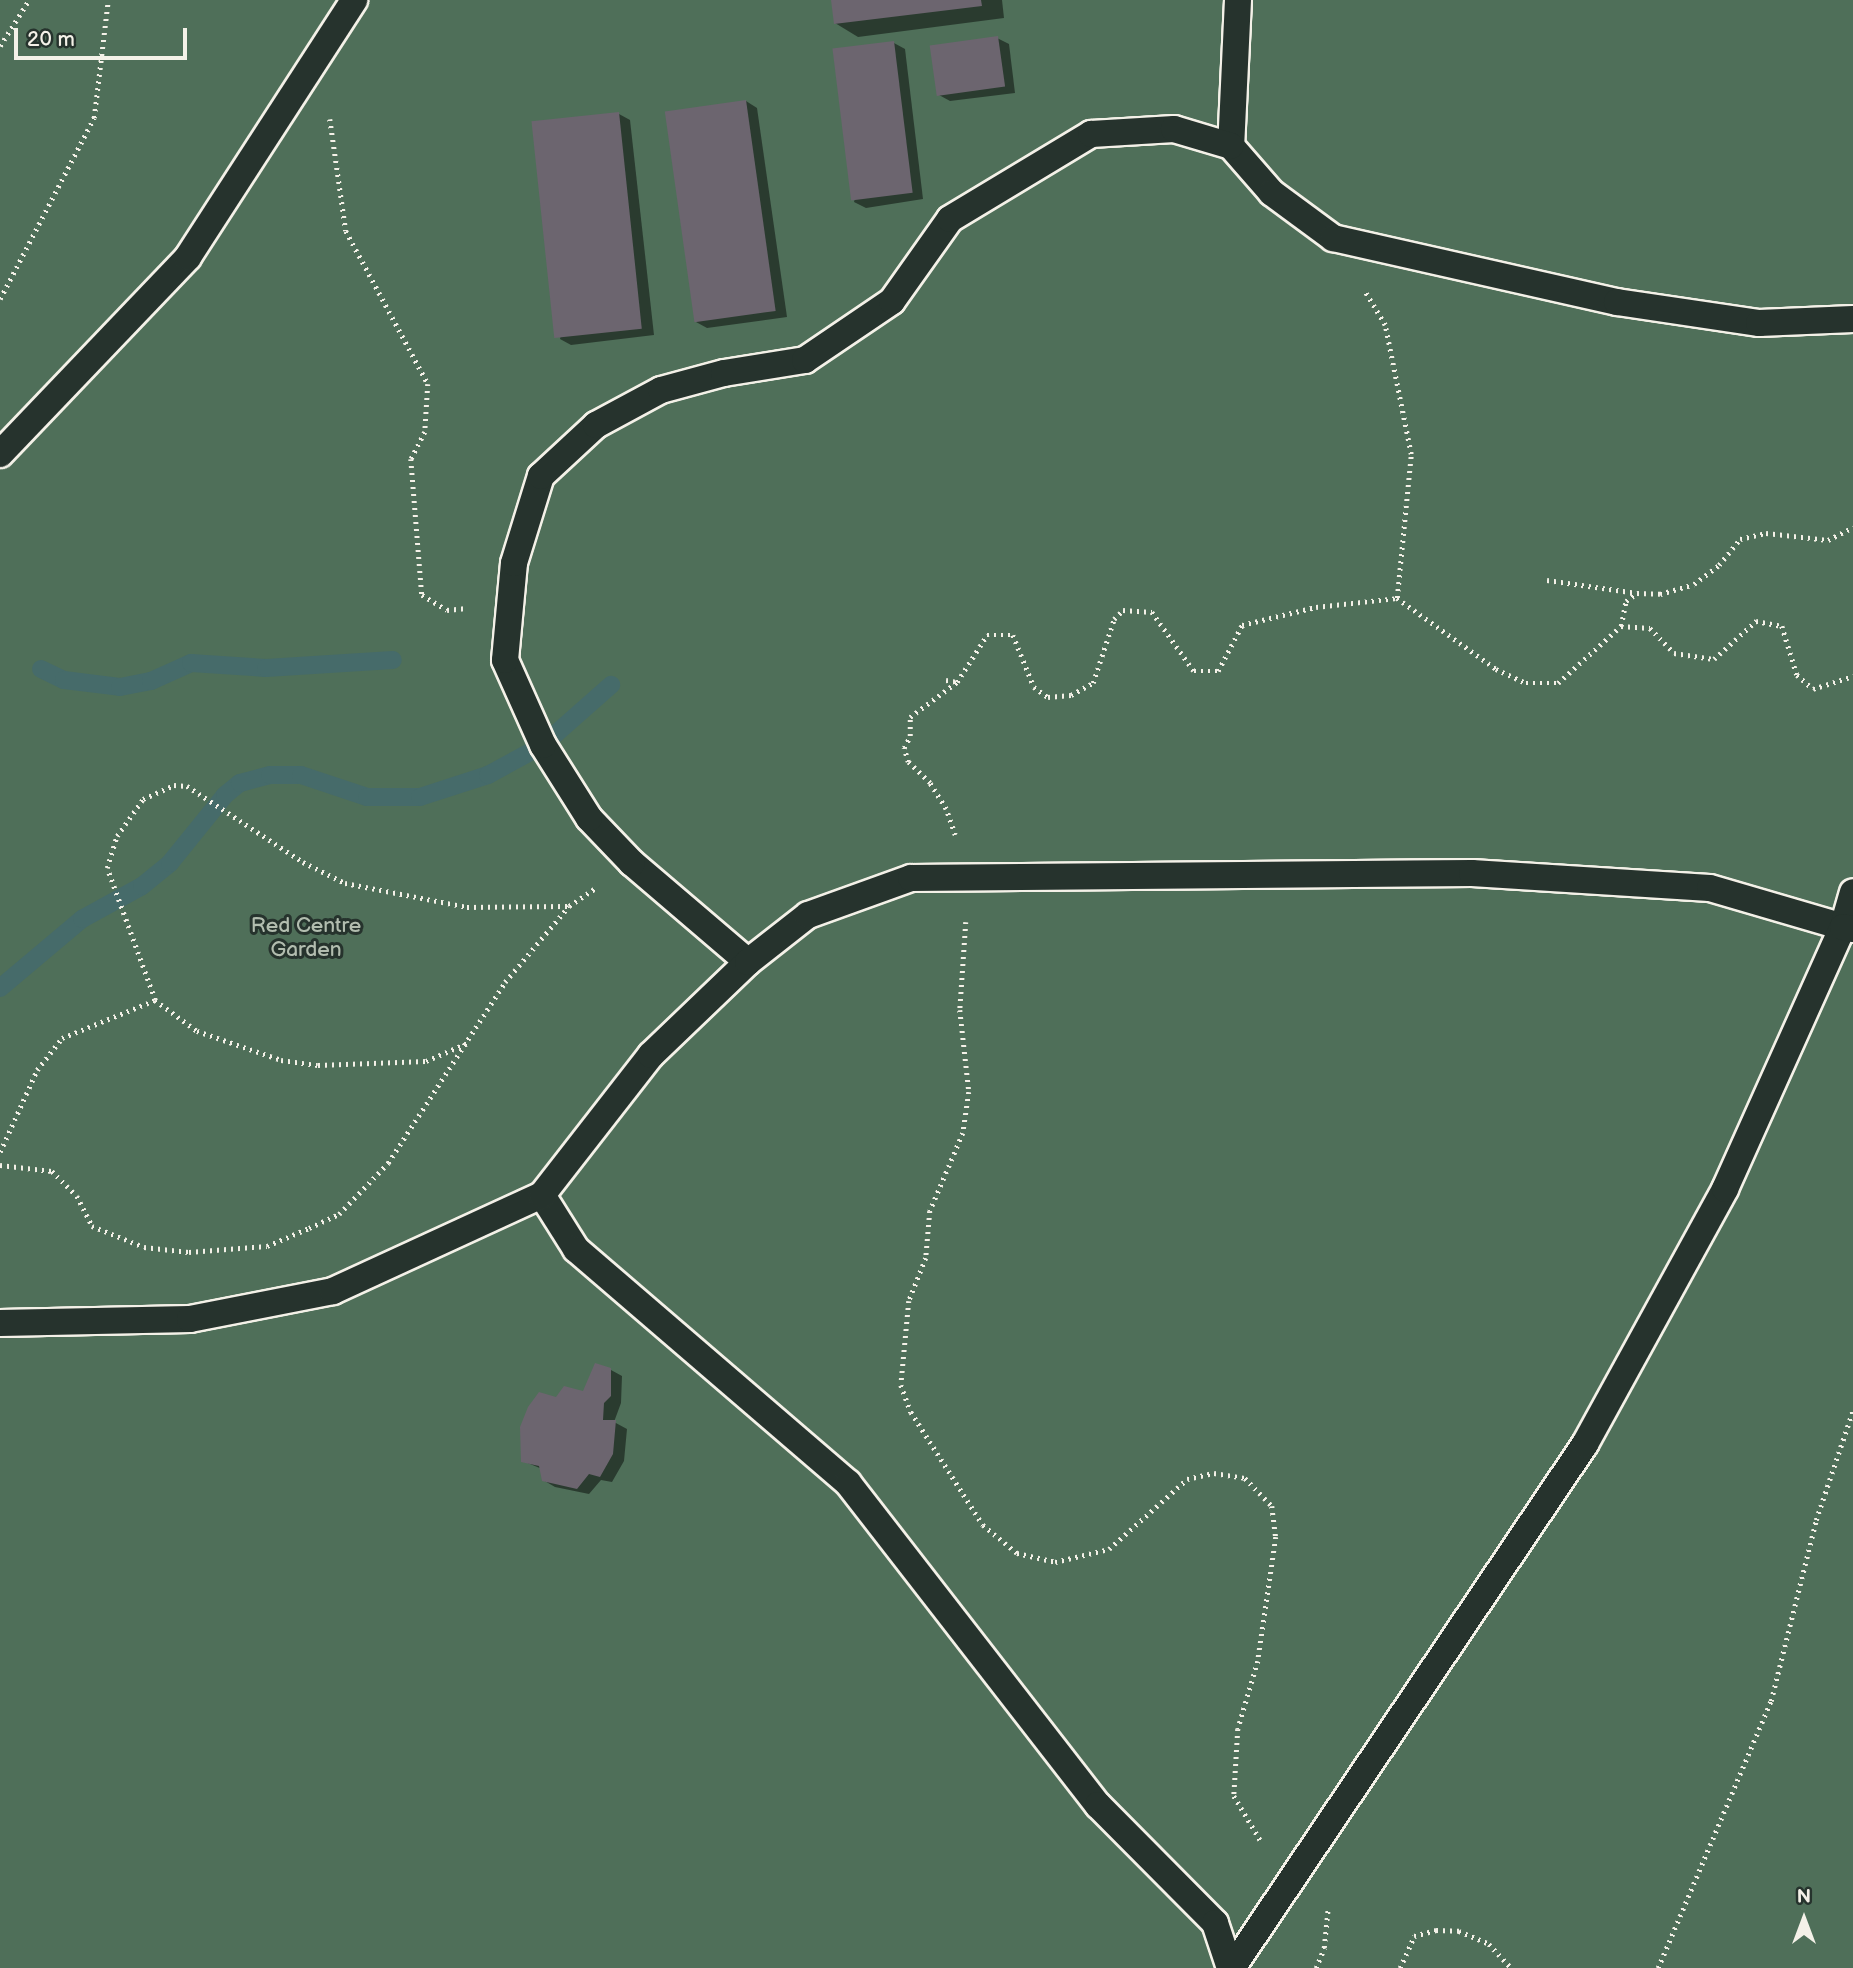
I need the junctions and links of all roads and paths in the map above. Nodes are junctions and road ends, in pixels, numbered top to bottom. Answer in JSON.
{"nodes":[{"id":1,"x":29,"y":0,"type":"edge"},
{"id":2,"x":108,"y":0,"type":"edge"},
{"id":3,"x":354,"y":0,"type":"edge"},
{"id":4,"x":1238,"y":0,"type":"edge"},
{"id":5,"x":0,"y":46,"type":"edge"},
{"id":6,"x":318,"y":55,"type":"junction"},
{"id":7,"x":1231,"y":146,"type":"junction"},
{"id":8,"x":1334,"y":238,"type":"junction"},
{"id":9,"x":0,"y":299,"type":"edge"},
{"id":10,"x":1853,"y":320,"type":"edge"},
{"id":11,"x":0,"y":454,"type":"edge"},
{"id":12,"x":1853,"y":527,"type":"edge"},
{"id":13,"x":1547,"y":580,"type":"dead end"},
{"id":14,"x":1637,"y":593,"type":"junction"},
{"id":15,"x":1397,"y":598,"type":"junction"},
{"id":16,"x":510,"y":605,"type":"junction"},
{"id":17,"x":1621,"y":626,"type":"junction"},
{"id":18,"x":1853,"y":676,"type":"edge"},
{"id":19,"x":946,"y":680,"type":"dead end"},
{"id":20,"x":957,"y":682,"type":"junction"},
{"id":21,"x":632,"y":863,"type":"junction"},
{"id":22,"x":968,"y":875,"type":"junction"},
{"id":23,"x":1853,"y":892,"type":"edge"},
{"id":24,"x":569,"y":906,"type":"junction"},
{"id":25,"x":1848,"y":928,"type":"edge"},
{"id":26,"x":748,"y":962,"type":"junction"},
{"id":27,"x":155,"y":1000,"type":"junction"},
{"id":28,"x":470,"y":1042,"type":"junction"},
{"id":29,"x":0,"y":1153,"type":"edge"},
{"id":30,"x":0,"y":1165,"type":"edge"},
{"id":31,"x":542,"y":1195,"type":"junction"},
{"id":32,"x":0,"y":1323,"type":"edge"},
{"id":33,"x":1853,"y":1410,"type":"edge"},
{"id":34,"x":1299,"y":1871,"type":"junction"},
{"id":35,"x":1231,"y":1968,"type":"edge"},
{"id":36,"x":1400,"y":1968,"type":"edge"},
{"id":37,"x":1511,"y":1968,"type":"edge"},
{"id":38,"x":1658,"y":1968,"type":"edge"}],
"edges":[{"from":1,"to":5,"type":"path"},
{"from":2,"to":9,"type":"path"},
{"from":3,"to":6,"type":"lane"},
{"from":4,"to":7,"type":"lane"},
{"from":6,"to":11,"type":"lane"},
{"from":6,"to":16,"type":"path"},
{"from":7,"to":8,"type":"lane"},
{"from":7,"to":16,"type":"lane"},
{"from":8,"to":10,"type":"lane"},
{"from":8,"to":15,"type":"path"},
{"from":12,"to":14,"type":"path"},
{"from":13,"to":14,"type":"path"},
{"from":14,"to":17,"type":"path"},
{"from":15,"to":17,"type":"path"},
{"from":15,"to":20,"type":"path"},
{"from":16,"to":21,"type":"lane"},
{"from":17,"to":18,"type":"path"},
{"from":19,"to":20,"type":"path"},
{"from":20,"to":22,"type":"path"},
{"from":21,"to":24,"type":"path"},
{"from":21,"to":26,"type":"lane"},
{"from":22,"to":25,"type":"lane"},
{"from":22,"to":26,"type":"lane"},
{"from":22,"to":34,"type":"path"},
{"from":23,"to":25,"type":"lane"},
{"from":24,"to":27,"type":"path"},
{"from":24,"to":28,"type":"path"},
{"from":25,"to":34,"type":"lane"},
{"from":26,"to":31,"type":"lane"},
{"from":27,"to":28,"type":"path"},
{"from":27,"to":29,"type":"path"},
{"from":28,"to":30,"type":"path"},
{"from":31,"to":32,"type":"lane"},
{"from":31,"to":35,"type":"lane"},
{"from":33,"to":38,"type":"path"},
{"from":34,"to":35,"type":"lane"},
{"from":36,"to":37,"type":"path"}]}
